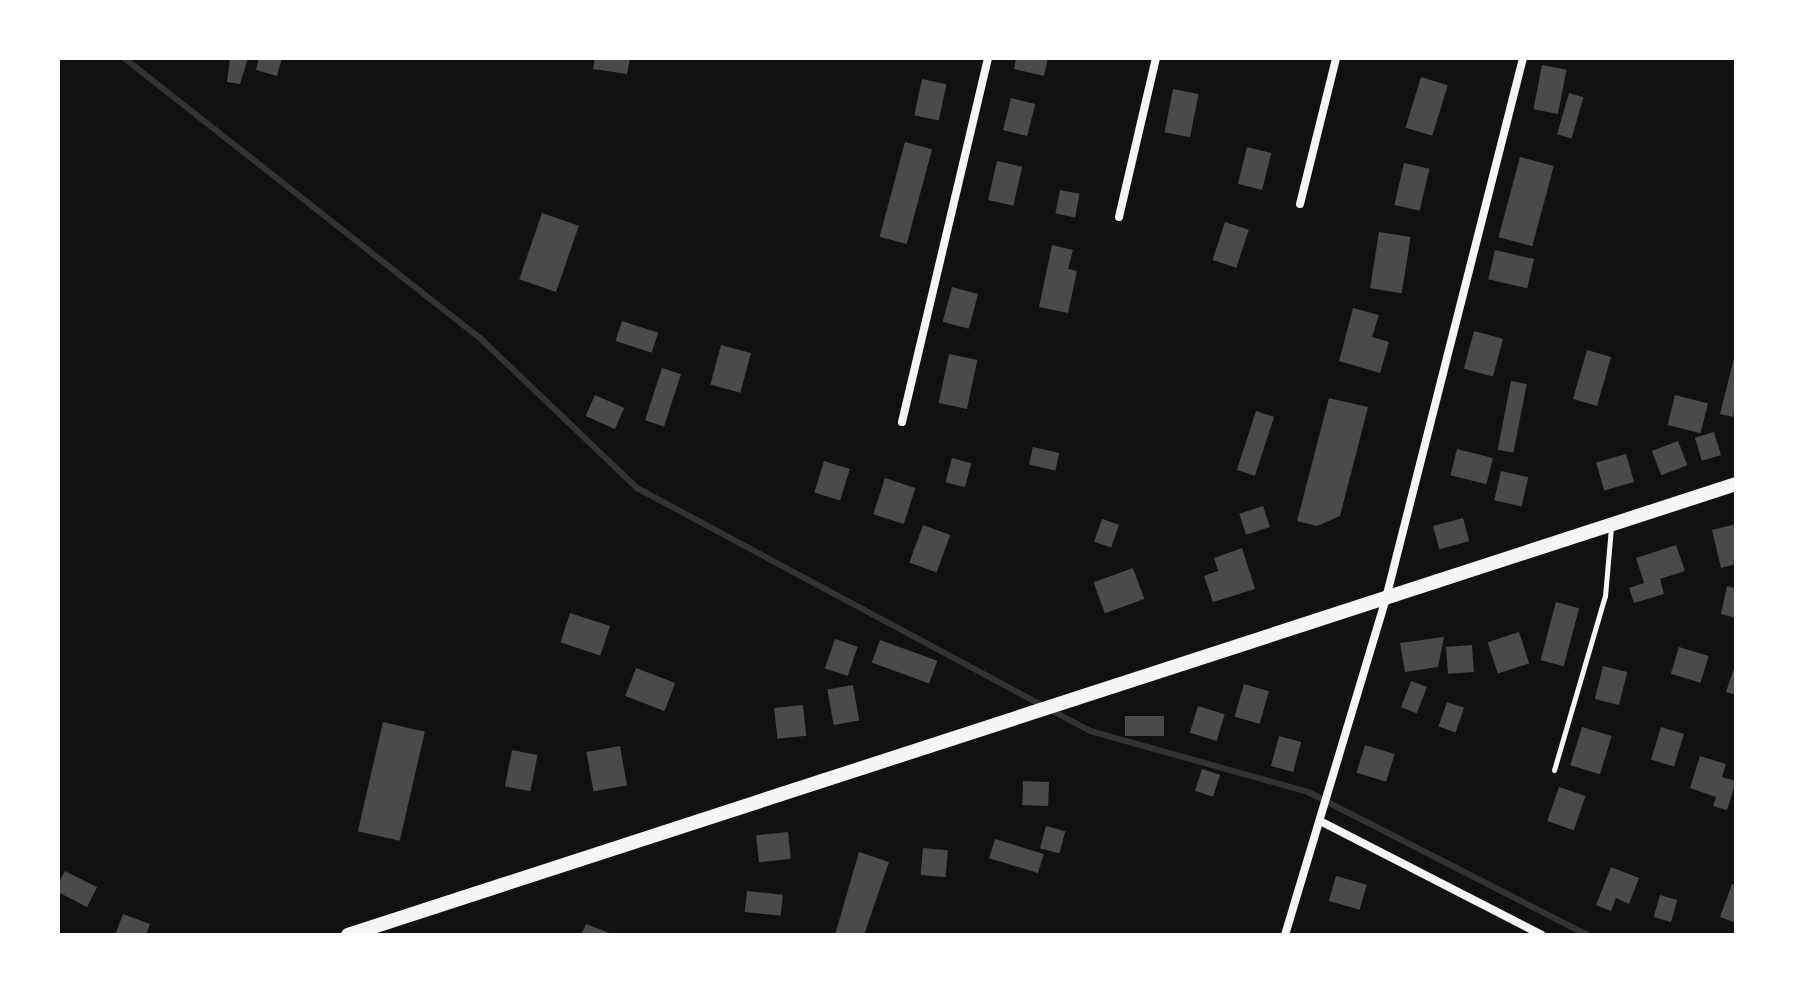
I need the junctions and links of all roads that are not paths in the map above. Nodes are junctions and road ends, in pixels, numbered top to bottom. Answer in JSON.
{"nodes":[{"id":1,"x":988,"y":58,"type":"edge"},
{"id":2,"x":1156,"y":58,"type":"edge"},
{"id":3,"x":1336,"y":58,"type":"edge"},
{"id":4,"x":1523,"y":58,"type":"edge"},
{"id":5,"x":1300,"y":204,"type":"dead end"},
{"id":6,"x":1119,"y":217,"type":"dead end"},
{"id":7,"x":902,"y":422,"type":"dead end"},
{"id":8,"x":1736,"y":484,"type":"edge"},
{"id":9,"x":1611,"y":525,"type":"junction"},
{"id":10,"x":1386,"y":598,"type":"junction"},
{"id":11,"x":1554,"y":770,"type":"dead end"},
{"id":12,"x":1324,"y":818,"type":"junction"},
{"id":13,"x":348,"y":935,"type":"edge"},
{"id":14,"x":1285,"y":935,"type":"edge"},
{"id":15,"x":1542,"y":935,"type":"edge"}],
"edges":[{"from":1,"to":7,"type":"street"},
{"from":2,"to":6,"type":"street"},
{"from":3,"to":5,"type":"street"},
{"from":4,"to":10,"type":"street"},
{"from":8,"to":9,"type":"main road"},
{"from":9,"to":10,"type":"main road"},
{"from":9,"to":11,"type":"lane"},
{"from":10,"to":12,"type":"street"},
{"from":10,"to":13,"type":"main road"},
{"from":12,"to":14,"type":"street"},
{"from":12,"to":15,"type":"street"}]}
